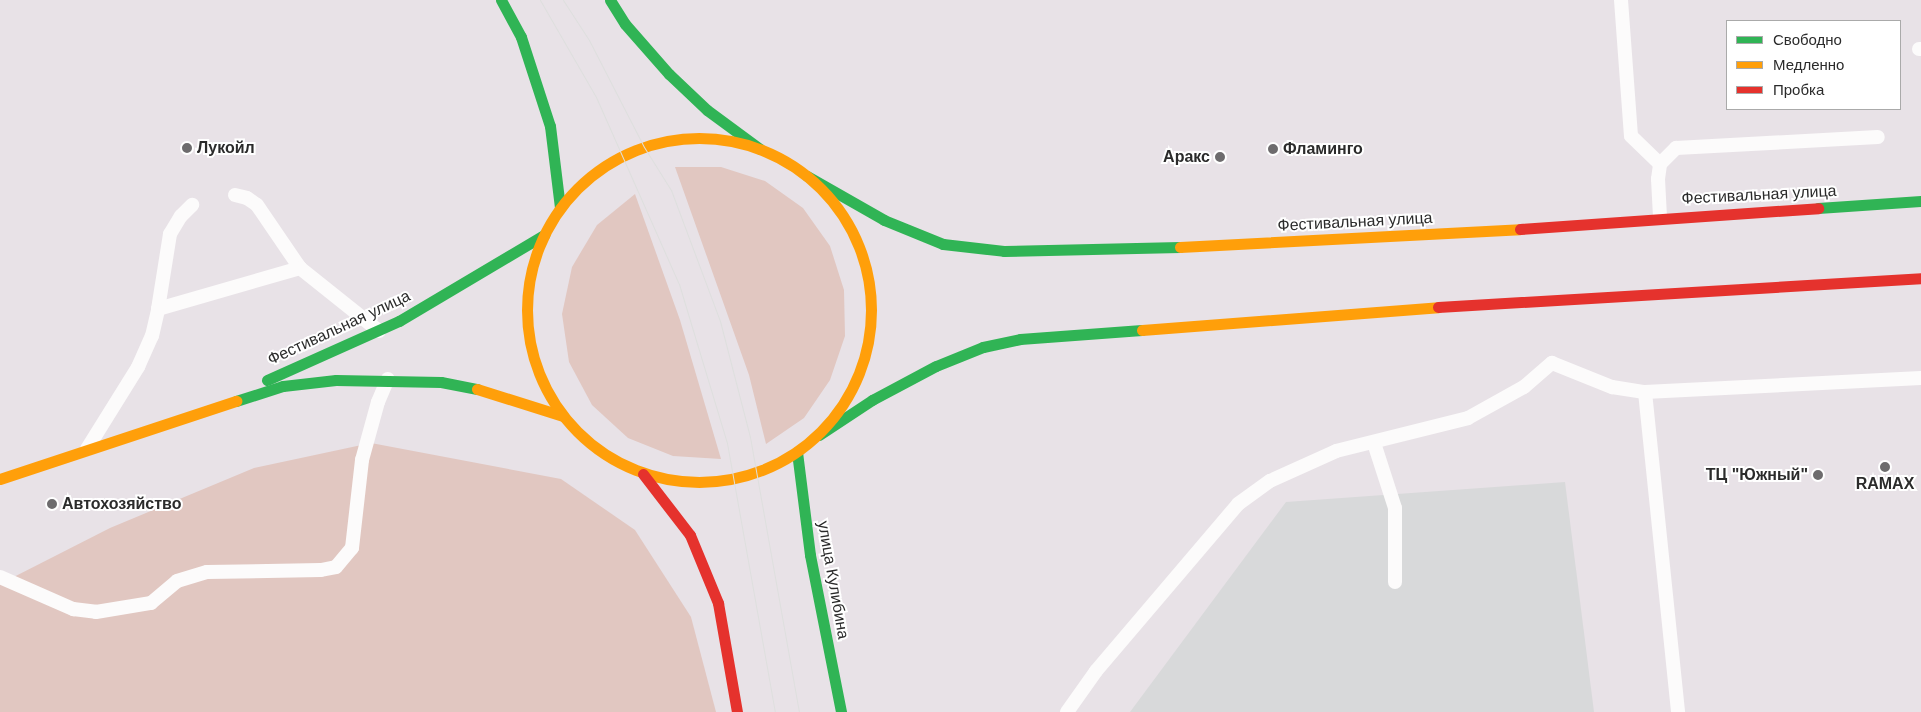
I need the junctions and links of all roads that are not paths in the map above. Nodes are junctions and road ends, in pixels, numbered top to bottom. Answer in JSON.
{"nodes":[{"id":1,"x":501,"y":0,"type":"edge"},
{"id":2,"x":610,"y":0,"type":"edge"},
{"id":3,"x":1621,"y":0,"type":"edge"},
{"id":4,"x":1878,"y":137,"type":"dead end"},
{"id":5,"x":760,"y":149,"type":"junction"},
{"id":6,"x":1660,"y":164,"type":"junction"},
{"id":7,"x":807,"y":176,"type":"junction"},
{"id":8,"x":235,"y":195,"type":"dead end"},
{"id":9,"x":1921,"y":201,"type":"edge"},
{"id":10,"x":192,"y":205,"type":"dead end"},
{"id":11,"x":560,"y":207,"type":"junction"},
{"id":12,"x":1660,"y":217,"type":"junction"},
{"id":13,"x":544,"y":235,"type":"junction"},
{"id":14,"x":300,"y":268,"type":"junction"},
{"id":15,"x":1921,"y":278,"type":"edge"},
{"id":16,"x":158,"y":309,"type":"junction"},
{"id":17,"x":378,"y":331,"type":"junction"},
{"id":18,"x":1921,"y":378,"type":"edge"},
{"id":19,"x":389,"y":379,"type":"junction"},
{"id":20,"x":1645,"y":392,"type":"junction"},
{"id":21,"x":196,"y":414,"type":"junction"},
{"id":22,"x":563,"y":416,"type":"junction"},
{"id":23,"x":819,"y":434,"type":"junction"},
{"id":24,"x":1374,"y":443,"type":"junction"},
{"id":25,"x":87,"y":450,"type":"junction"},
{"id":26,"x":797,"y":452,"type":"junction"},
{"id":27,"x":643,"y":474,"type":"junction"},
{"id":28,"x":0,"y":479,"type":"edge"},
{"id":29,"x":0,"y":577,"type":"edge"},
{"id":30,"x":1395,"y":582,"type":"dead end"},
{"id":31,"x":737,"y":712,"type":"edge"},
{"id":32,"x":841,"y":712,"type":"edge"},
{"id":33,"x":1067,"y":712,"type":"edge"},
{"id":34,"x":1678,"y":712,"type":"edge"}],
"edges":[{"from":1,"to":11,"type":"main road"},
{"from":2,"to":5,"type":"main road"},
{"from":3,"to":6,"type":"lane"},
{"from":4,"to":6,"type":"lane"},
{"from":5,"to":7,"type":"main road","name":"Фестивальная улица"},
{"from":5,"to":11,"type":"main road"},
{"from":6,"to":12,"type":"lane"},
{"from":7,"to":12,"type":"main road","name":"Фестивальная улица"},
{"from":7,"to":23,"type":"main road"},
{"from":8,"to":14,"type":"lane"},
{"from":9,"to":12,"type":"main road","name":"Фестивальная улица"},
{"from":10,"to":16,"type":"lane"},
{"from":11,"to":13,"type":"main road"},
{"from":13,"to":17,"type":"main road","name":"Фестивальная улица"},
{"from":13,"to":22,"type":"main road"},
{"from":14,"to":16,"type":"lane"},
{"from":14,"to":17,"type":"lane"},
{"from":15,"to":23,"type":"main road"},
{"from":16,"to":25,"type":"lane"},
{"from":17,"to":21,"type":"main road","name":"Фестивальная улица"},
{"from":18,"to":20,"type":"lane"},
{"from":19,"to":21,"type":"main road","name":"Фестивальная улица"},
{"from":19,"to":22,"type":"main road","name":"Фестивальная улица"},
{"from":19,"to":29,"type":"lane"},
{"from":20,"to":24,"type":"lane"},
{"from":20,"to":34,"type":"lane"},
{"from":21,"to":25,"type":"main road","name":"Фестивальная улица"},
{"from":22,"to":27,"type":"main road"},
{"from":23,"to":26,"type":"main road"},
{"from":24,"to":30,"type":"lane"},
{"from":24,"to":33,"type":"lane"},
{"from":25,"to":28,"type":"main road","name":"Фестивальная улица"},
{"from":26,"to":27,"type":"main road"},
{"from":26,"to":32,"type":"main road","name":"улица Кулибина"},
{"from":27,"to":31,"type":"main road"}]}
